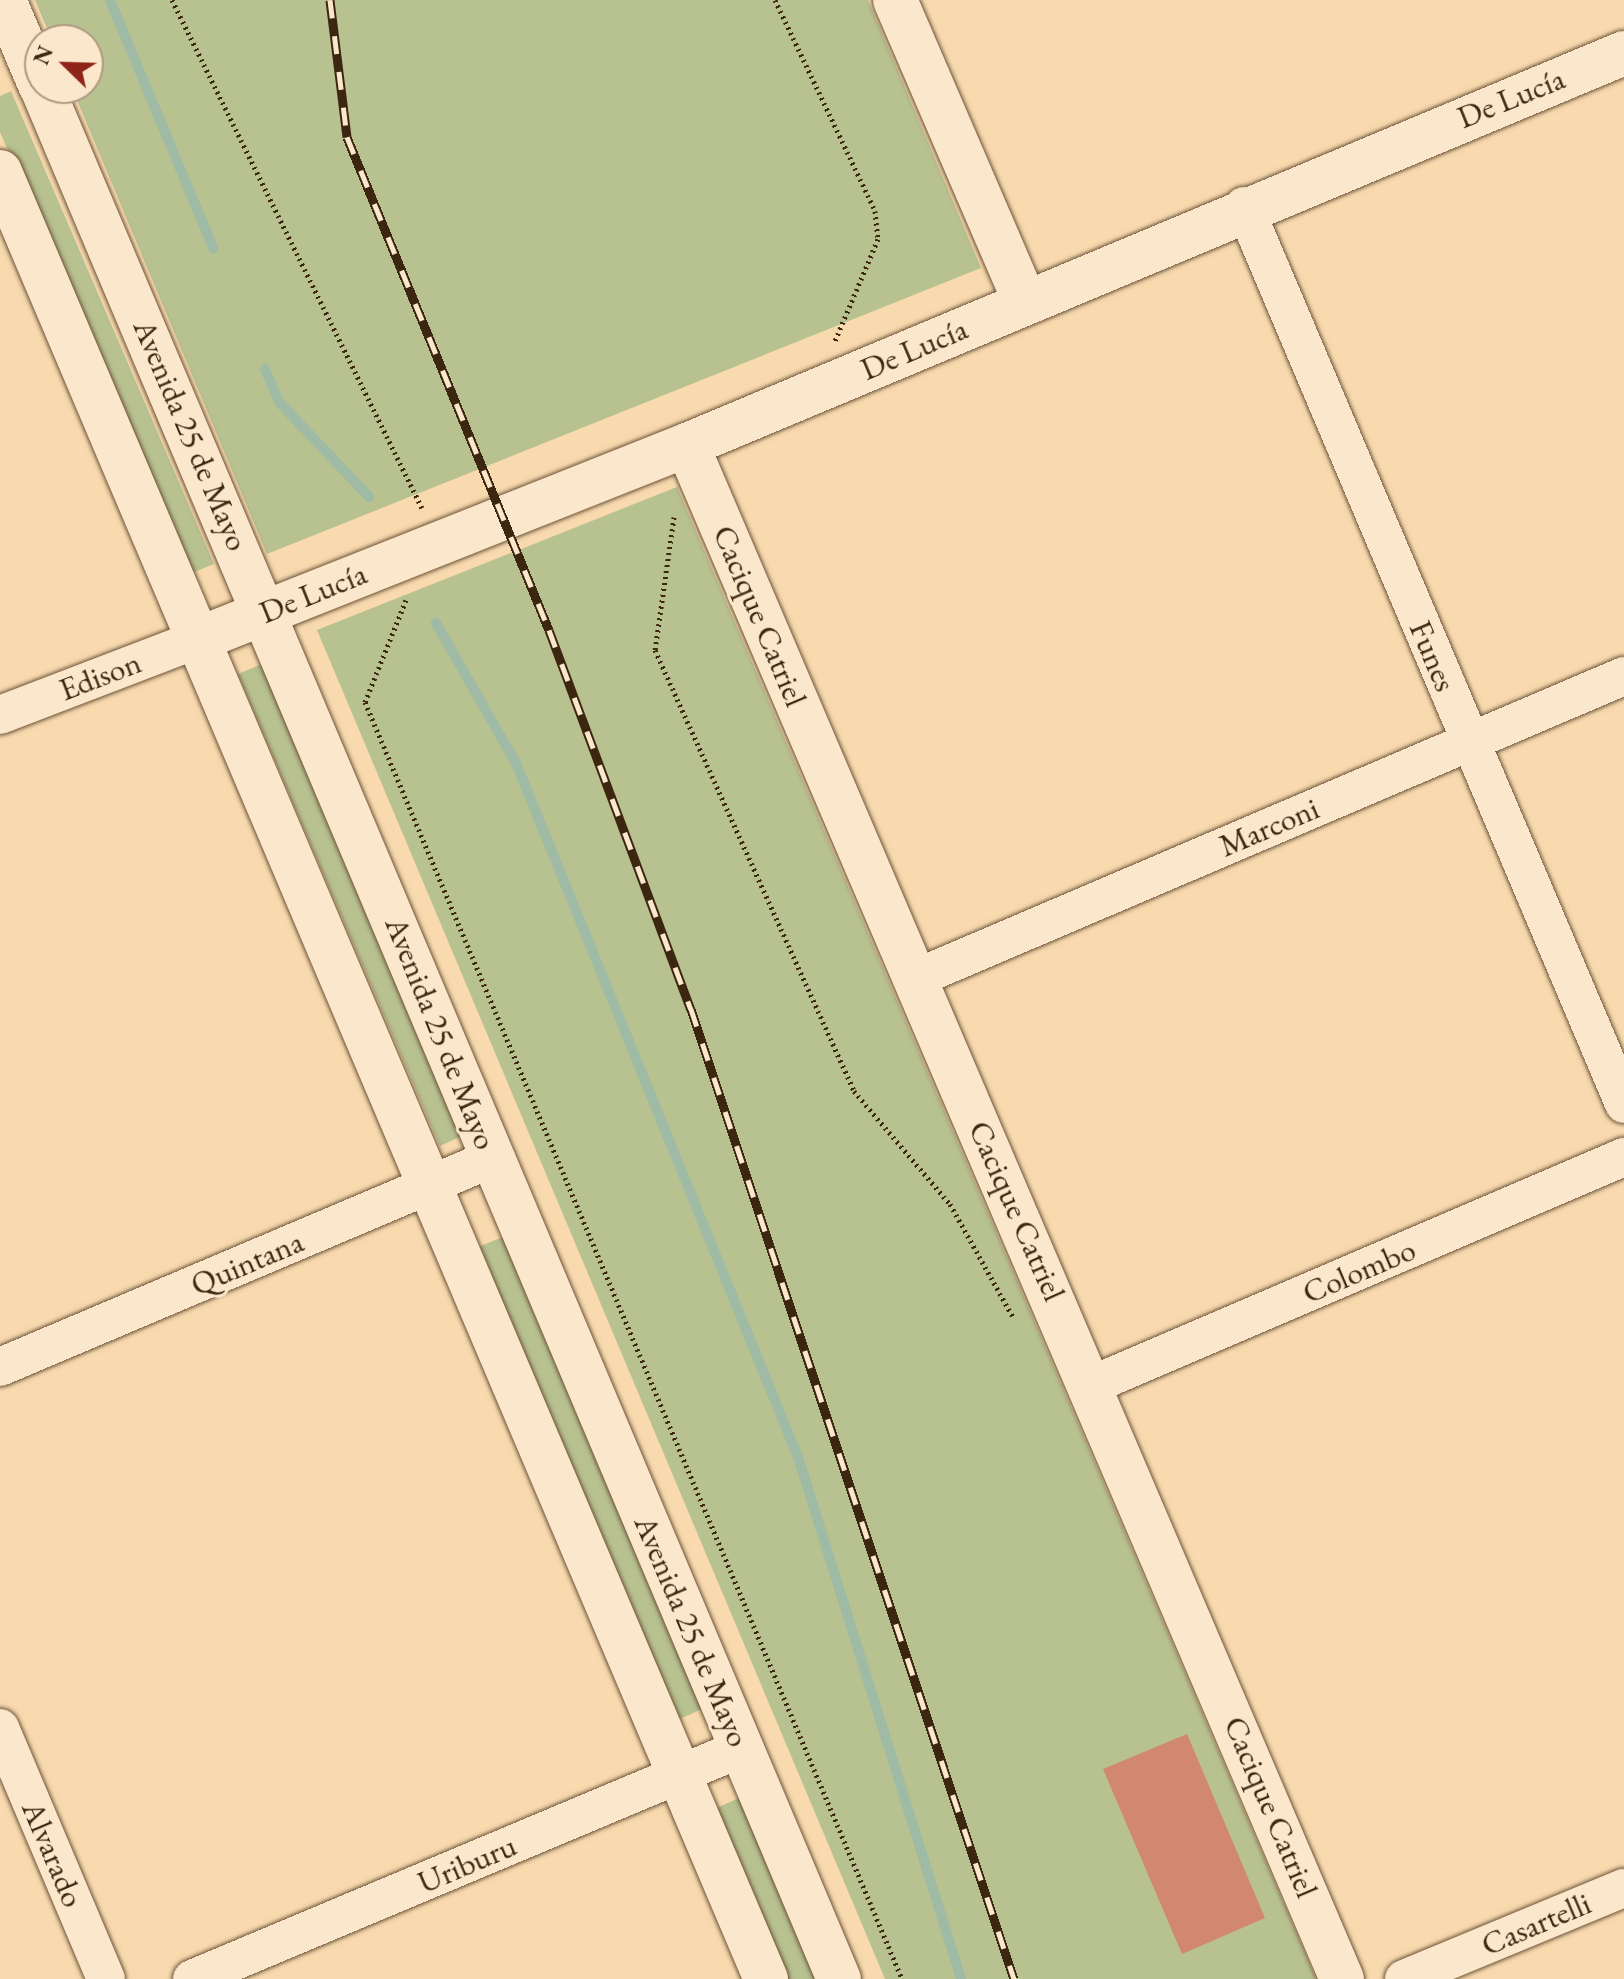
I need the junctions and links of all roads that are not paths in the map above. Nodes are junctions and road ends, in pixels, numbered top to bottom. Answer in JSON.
{"nodes":[{"id":1,"x":895,"y":0,"type":"edge"},
{"id":2,"x":7,"y":26,"type":"edge"},
{"id":3,"x":1624,"y":53,"type":"edge"},
{"id":4,"x":24,"y":56,"type":"edge"},
{"id":5,"x":49,"y":104,"type":"edge"},
{"id":6,"x":0,"y":172,"type":"edge"},
{"id":7,"x":1244,"y":206,"type":"junction"},
{"id":8,"x":1025,"y":302,"type":"junction"},
{"id":9,"x":687,"y":445,"type":"junction"},
{"id":10,"x":268,"y":612,"type":"junction"},
{"id":11,"x":201,"y":638,"type":"junction"},
{"id":12,"x":1624,"y":676,"type":"edge"},
{"id":13,"x":0,"y":715,"type":"edge"},
{"id":14,"x":1469,"y":741,"type":"junction"},
{"id":15,"x":914,"y":979,"type":"junction"},
{"id":16,"x":1624,"y":1104,"type":"edge"},
{"id":17,"x":1624,"y":1157,"type":"edge"},
{"id":18,"x":493,"y":1158,"type":"junction"},
{"id":19,"x":434,"y":1184,"type":"junction"},
{"id":20,"x":0,"y":1367,"type":"edge"},
{"id":21,"x":1094,"y":1384,"type":"junction"},
{"id":22,"x":0,"y":1728,"type":"edge"},
{"id":23,"x":742,"y":1748,"type":"junction"},
{"id":24,"x":681,"y":1774,"type":"junction"},
{"id":25,"x":1624,"y":1888,"type":"edge"},
{"id":26,"x":106,"y":1979,"type":"edge"},
{"id":27,"x":192,"y":1979,"type":"edge"},
{"id":28,"x":766,"y":1979,"type":"edge"},
{"id":29,"x":839,"y":1979,"type":"edge"},
{"id":30,"x":1342,"y":1979,"type":"edge"},
{"id":31,"x":1404,"y":1979,"type":"edge"}],
"edges":[{"from":1,"to":8,"type":"street"},
{"from":2,"to":4,"type":"street","name":"Avenida 25 de Mayo"},
{"from":3,"to":7,"type":"street","name":"De Lucía"},
{"from":5,"to":10,"type":"street","name":"Avenida 25 de Mayo"},
{"from":6,"to":11,"type":"street","name":"Avenida 25 de Mayo"},
{"from":7,"to":8,"type":"street","name":"De Lucía"},
{"from":7,"to":14,"type":"street","name":"Funes"},
{"from":8,"to":9,"type":"street","name":"De Lucía"},
{"from":9,"to":10,"type":"street","name":"De Lucía"},
{"from":9,"to":15,"type":"street","name":"Cacique Catriel"},
{"from":10,"to":11,"type":"street","name":"De Lucía"},
{"from":10,"to":18,"type":"street","name":"Avenida 25 de Mayo"},
{"from":11,"to":13,"type":"street","name":"Edison"},
{"from":11,"to":19,"type":"street","name":"Avenida 25 de Mayo"},
{"from":12,"to":14,"type":"street","name":"Marconi"},
{"from":14,"to":15,"type":"street","name":"Marconi"},
{"from":14,"to":16,"type":"street","name":"Funes"},
{"from":15,"to":21,"type":"street","name":"Cacique Catriel"},
{"from":17,"to":21,"type":"street","name":"Colombo"},
{"from":18,"to":19,"type":"street","name":"Quintana"},
{"from":18,"to":23,"type":"street","name":"Avenida 25 de Mayo"},
{"from":19,"to":20,"type":"street","name":"Quintana"},
{"from":19,"to":24,"type":"street","name":"Avenida 25 de Mayo"},
{"from":21,"to":30,"type":"street","name":"Cacique Catriel"},
{"from":22,"to":26,"type":"street","name":"Alvarado"},
{"from":23,"to":24,"type":"street","name":"Uriburu"},
{"from":23,"to":29,"type":"street","name":"Avenida 25 de Mayo"},
{"from":24,"to":27,"type":"street","name":"Uriburu"},
{"from":24,"to":28,"type":"street","name":"Avenida 25 de Mayo"},
{"from":25,"to":31,"type":"street","name":"Casartelli"}]}
